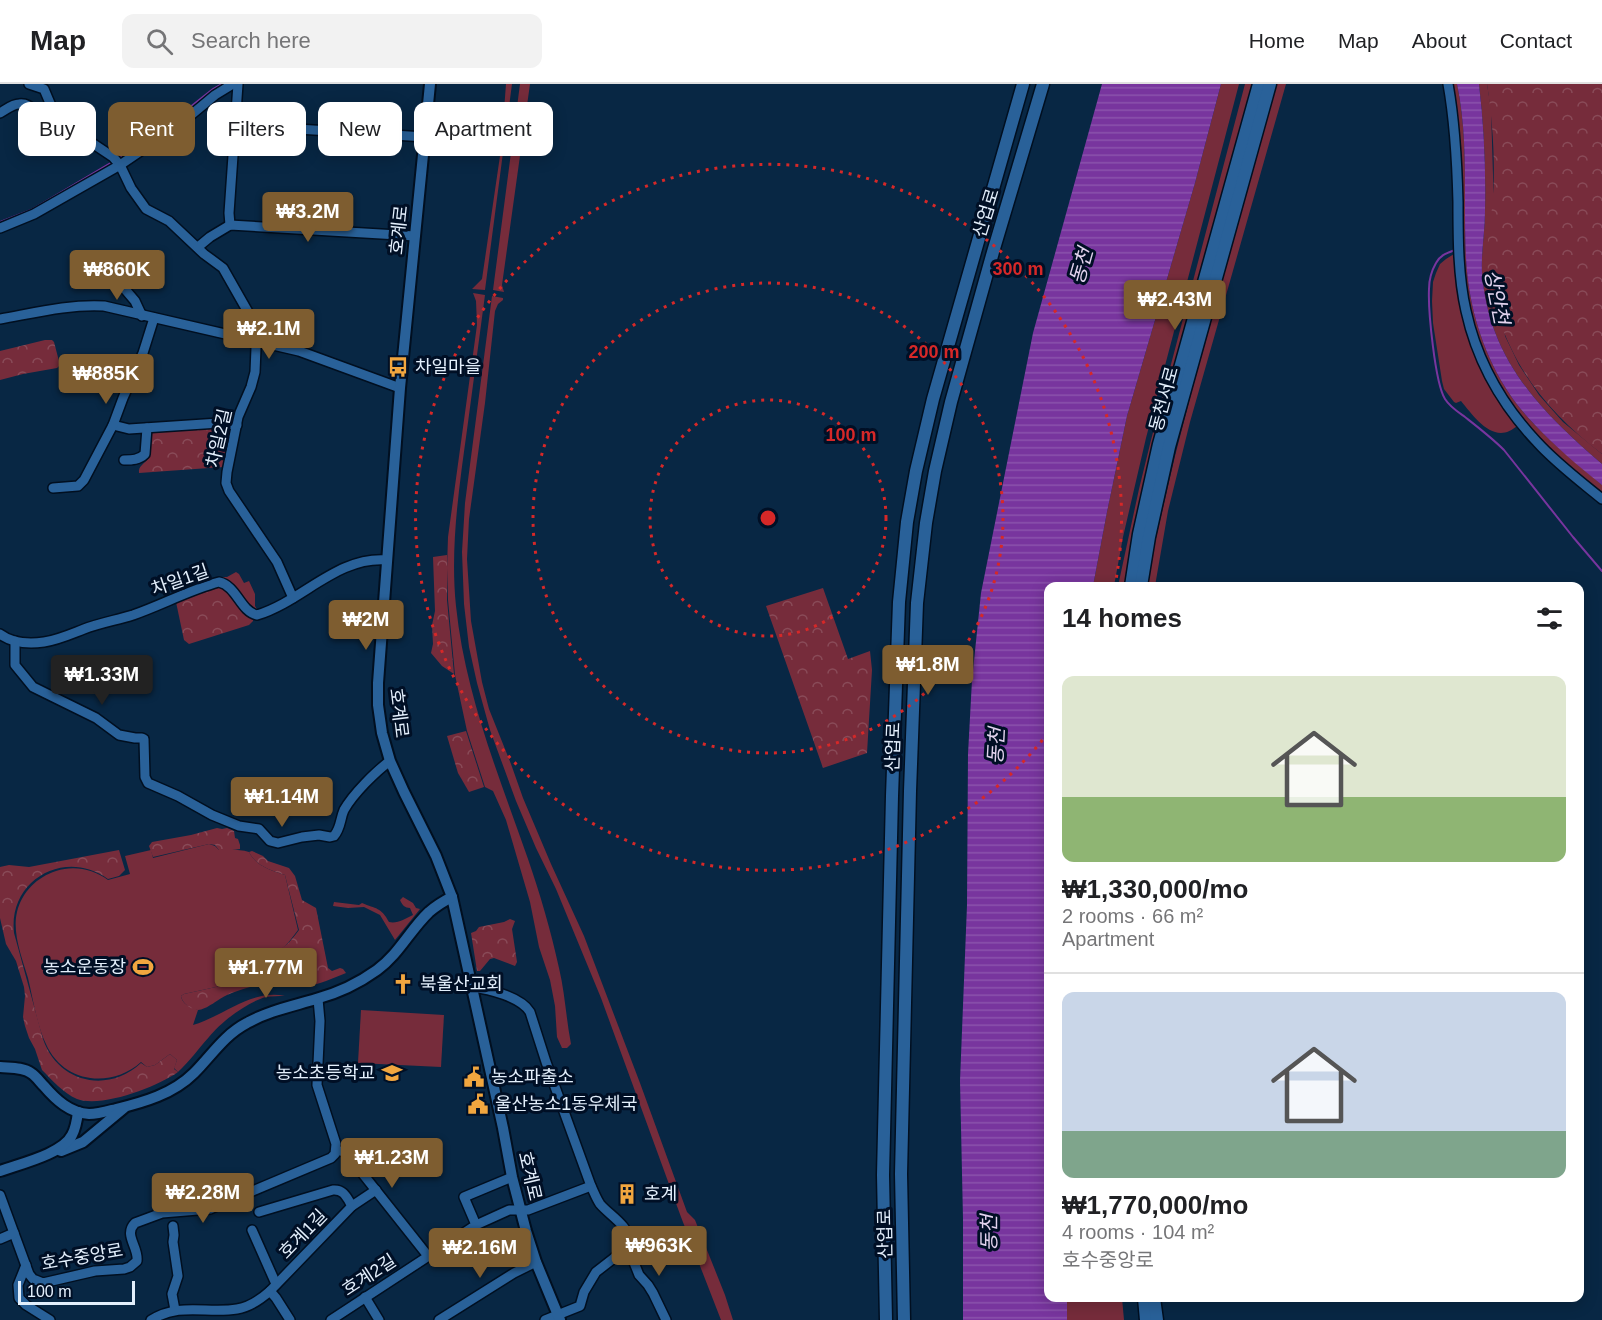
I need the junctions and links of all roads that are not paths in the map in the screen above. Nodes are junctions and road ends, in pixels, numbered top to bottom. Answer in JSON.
{"nodes":[{"id":1,"x":29,"y":84,"type":"edge"},
{"id":2,"x":233,"y":84,"type":"edge"},
{"id":3,"x":238,"y":84,"type":"edge"},
{"id":4,"x":430,"y":84,"type":"edge"},
{"id":5,"x":1023,"y":84,"type":"edge"},
{"id":6,"x":1043,"y":84,"type":"edge"},
{"id":7,"x":1259,"y":84,"type":"edge"},
{"id":8,"x":1270,"y":84,"type":"edge"},
{"id":9,"x":1448,"y":84,"type":"edge"},
{"id":10,"x":50,"y":102,"type":"edge"},
{"id":11,"x":237,"y":102,"type":"edge"},
{"id":12,"x":428,"y":102,"type":"edge"},
{"id":13,"x":18,"y":104,"type":"edge"},
{"id":14,"x":0,"y":113,"type":"edge"},
{"id":15,"x":306,"y":129,"type":"edge"},
{"id":16,"x":414,"y":136,"type":"edge"},
{"id":17,"x":96,"y":146,"type":"edge"},
{"id":18,"x":234,"y":156,"type":"edge"},
{"id":19,"x":423,"y":156,"type":"edge"},
{"id":20,"x":117,"y":161,"type":"junction"},
{"id":21,"x":230,"y":225,"type":"junction"},
{"id":22,"x":0,"y":228,"type":"edge"},
{"id":23,"x":415,"y":236,"type":"junction"},
{"id":24,"x":198,"y":248,"type":"junction"},
{"id":25,"x":112,"y":274,"type":"dead end"},
{"id":26,"x":142,"y":316,"type":"junction"},
{"id":27,"x":154,"y":318,"type":"junction"},
{"id":28,"x":0,"y":320,"type":"edge"},
{"id":29,"x":254,"y":340,"type":"junction"},
{"id":30,"x":400,"y":388,"type":"junction"},
{"id":31,"x":113,"y":425,"type":"junction"},
{"id":32,"x":237,"y":425,"type":"junction"},
{"id":33,"x":147,"y":428,"type":"junction"},
{"id":34,"x":124,"y":460,"type":"dead end"},
{"id":35,"x":53,"y":488,"type":"dead end"},
{"id":36,"x":1602,"y":499,"type":"edge"},
{"id":37,"x":387,"y":560,"type":"junction"},
{"id":38,"x":1132,"y":582,"type":"edge"},
{"id":39,"x":1142,"y":582,"type":"edge"},
{"id":40,"x":293,"y":598,"type":"junction"},
{"id":41,"x":0,"y":634,"type":"edge"},
{"id":42,"x":15,"y":641,"type":"junction"},
{"id":43,"x":390,"y":761,"type":"junction"},
{"id":44,"x":452,"y":897,"type":"junction"},
{"id":45,"x":472,"y":987,"type":"junction"},
{"id":46,"x":318,"y":999,"type":"junction"},
{"id":47,"x":0,"y":1067,"type":"edge"},
{"id":48,"x":127,"y":1106,"type":"junction"},
{"id":49,"x":78,"y":1112,"type":"junction"},
{"id":50,"x":336,"y":1150,"type":"junction"},
{"id":51,"x":46,"y":1154,"type":"junction"},
{"id":52,"x":0,"y":1171,"type":"edge"},
{"id":53,"x":512,"y":1177,"type":"junction"},
{"id":54,"x":591,"y":1186,"type":"junction"},
{"id":55,"x":376,"y":1190,"type":"junction"},
{"id":56,"x":0,"y":1195,"type":"edge"},
{"id":57,"x":352,"y":1206,"type":"junction"},
{"id":58,"x":521,"y":1210,"type":"junction"},
{"id":59,"x":259,"y":1212,"type":"dead end"},
{"id":60,"x":476,"y":1224,"type":"junction"},
{"id":61,"x":173,"y":1226,"type":"dead end"},
{"id":62,"x":252,"y":1230,"type":"dead end"},
{"id":63,"x":14,"y":1233,"type":"junction"},
{"id":64,"x":0,"y":1239,"type":"edge"},
{"id":65,"x":627,"y":1245,"type":"junction"},
{"id":66,"x":428,"y":1256,"type":"junction"},
{"id":67,"x":536,"y":1262,"type":"junction"},
{"id":68,"x":26,"y":1265,"type":"junction"},
{"id":69,"x":273,"y":1288,"type":"junction"},
{"id":70,"x":364,"y":1297,"type":"junction"},
{"id":71,"x":1144,"y":1302,"type":"edge"},
{"id":72,"x":1155,"y":1302,"type":"edge"},
{"id":73,"x":175,"y":1310,"type":"junction"},
{"id":74,"x":559,"y":1317,"type":"edge"},
{"id":75,"x":51,"y":1320,"type":"edge"},
{"id":76,"x":151,"y":1320,"type":"edge"},
{"id":77,"x":290,"y":1320,"type":"edge"},
{"id":78,"x":331,"y":1320,"type":"edge"},
{"id":79,"x":379,"y":1320,"type":"edge"},
{"id":80,"x":439,"y":1320,"type":"edge"},
{"id":81,"x":545,"y":1320,"type":"edge"},
{"id":82,"x":666,"y":1320,"type":"edge"},
{"id":83,"x":886,"y":1320,"type":"edge"},
{"id":84,"x":904,"y":1320,"type":"edge"},
{"id":85,"x":1146,"y":1320,"type":"edge"},
{"id":86,"x":1157,"y":1320,"type":"edge"}],
"edges":[{"from":1,"to":10,"type":"street"},
{"from":2,"to":20,"type":"street"},
{"from":3,"to":11,"type":"street"},
{"from":4,"to":12,"type":"street","name":"호계로"},
{"from":5,"to":83,"type":"main road","name":"산업로"},
{"from":6,"to":84,"type":"main road","name":"산업로"},
{"from":7,"to":38,"type":"main road","name":"동천서로"},
{"from":8,"to":39,"type":"main road","name":"동천서로"},
{"from":9,"to":36,"type":"street"},
{"from":13,"to":14,"type":"street"},
{"from":15,"to":16,"type":"street"},
{"from":17,"to":20,"type":"street"},
{"from":18,"to":21,"type":"street"},
{"from":19,"to":23,"type":"street","name":"호계로"},
{"from":20,"to":22,"type":"street"},
{"from":20,"to":24,"type":"street","name":"차일2길"},
{"from":21,"to":23,"type":"street"},
{"from":21,"to":24,"type":"street"},
{"from":23,"to":30,"type":"street","name":"호계로"},
{"from":24,"to":29,"type":"street","name":"차일2길"},
{"from":25,"to":26,"type":"street"},
{"from":26,"to":27,"type":"street"},
{"from":26,"to":28,"type":"street"},
{"from":27,"to":29,"type":"street"},
{"from":27,"to":31,"type":"street"},
{"from":29,"to":30,"type":"street"},
{"from":29,"to":32,"type":"street","name":"차일2길"},
{"from":30,"to":37,"type":"street","name":"호계로"},
{"from":31,"to":33,"type":"street"},
{"from":31,"to":35,"type":"street"},
{"from":32,"to":33,"type":"street"},
{"from":32,"to":40,"type":"street","name":"차일2길"},
{"from":33,"to":34,"type":"street"},
{"from":37,"to":40,"type":"street","name":"차일1길"},
{"from":37,"to":43,"type":"street","name":"호계로"},
{"from":40,"to":42,"type":"street","name":"차일1길"},
{"from":41,"to":42,"type":"street","name":"차일1길"},
{"from":42,"to":43,"type":"street"},
{"from":43,"to":44,"type":"street","name":"호계로"},
{"from":44,"to":45,"type":"street","name":"호계로"},
{"from":44,"to":46,"type":"street"},
{"from":45,"to":53,"type":"street","name":"호계로"},
{"from":45,"to":54,"type":"street"},
{"from":46,"to":48,"type":"street"},
{"from":46,"to":50,"type":"street"},
{"from":47,"to":49,"type":"street"},
{"from":48,"to":49,"type":"street"},
{"from":48,"to":51,"type":"street"},
{"from":49,"to":51,"type":"street"},
{"from":50,"to":55,"type":"street"},
{"from":50,"to":68,"type":"street","name":"호수중앙로"},
{"from":51,"to":52,"type":"street"},
{"from":53,"to":58,"type":"street","name":"호계로"},
{"from":53,"to":60,"type":"street"},
{"from":54,"to":58,"type":"street","name":"호계2길"},
{"from":54,"to":65,"type":"street"},
{"from":55,"to":57,"type":"street","name":"호계1길"},
{"from":55,"to":66,"type":"street"},
{"from":56,"to":63,"type":"street","name":"호수중앙로"},
{"from":57,"to":59,"type":"street","name":"호계1길"},
{"from":57,"to":69,"type":"street","name":"호계1길"},
{"from":58,"to":60,"type":"street","name":"호계2길"},
{"from":58,"to":67,"type":"street","name":"호계로"},
{"from":60,"to":66,"type":"street","name":"호계2길"},
{"from":61,"to":73,"type":"street"},
{"from":62,"to":69,"type":"street","name":"호계1길"},
{"from":63,"to":64,"type":"street"},
{"from":63,"to":68,"type":"street","name":"호수중앙로"},
{"from":65,"to":74,"type":"street"},
{"from":65,"to":82,"type":"street"},
{"from":66,"to":70,"type":"street","name":"호계2길"},
{"from":67,"to":74,"type":"street","name":"호계로"},
{"from":67,"to":80,"type":"street"},
{"from":68,"to":75,"type":"street"},
{"from":69,"to":73,"type":"street"},
{"from":69,"to":77,"type":"street"},
{"from":70,"to":78,"type":"street","name":"호계2길"},
{"from":70,"to":79,"type":"street"},
{"from":71,"to":85,"type":"main road"},
{"from":72,"to":86,"type":"main road"},
{"from":73,"to":76,"type":"street"},
{"from":74,"to":81,"type":"street"}]}
